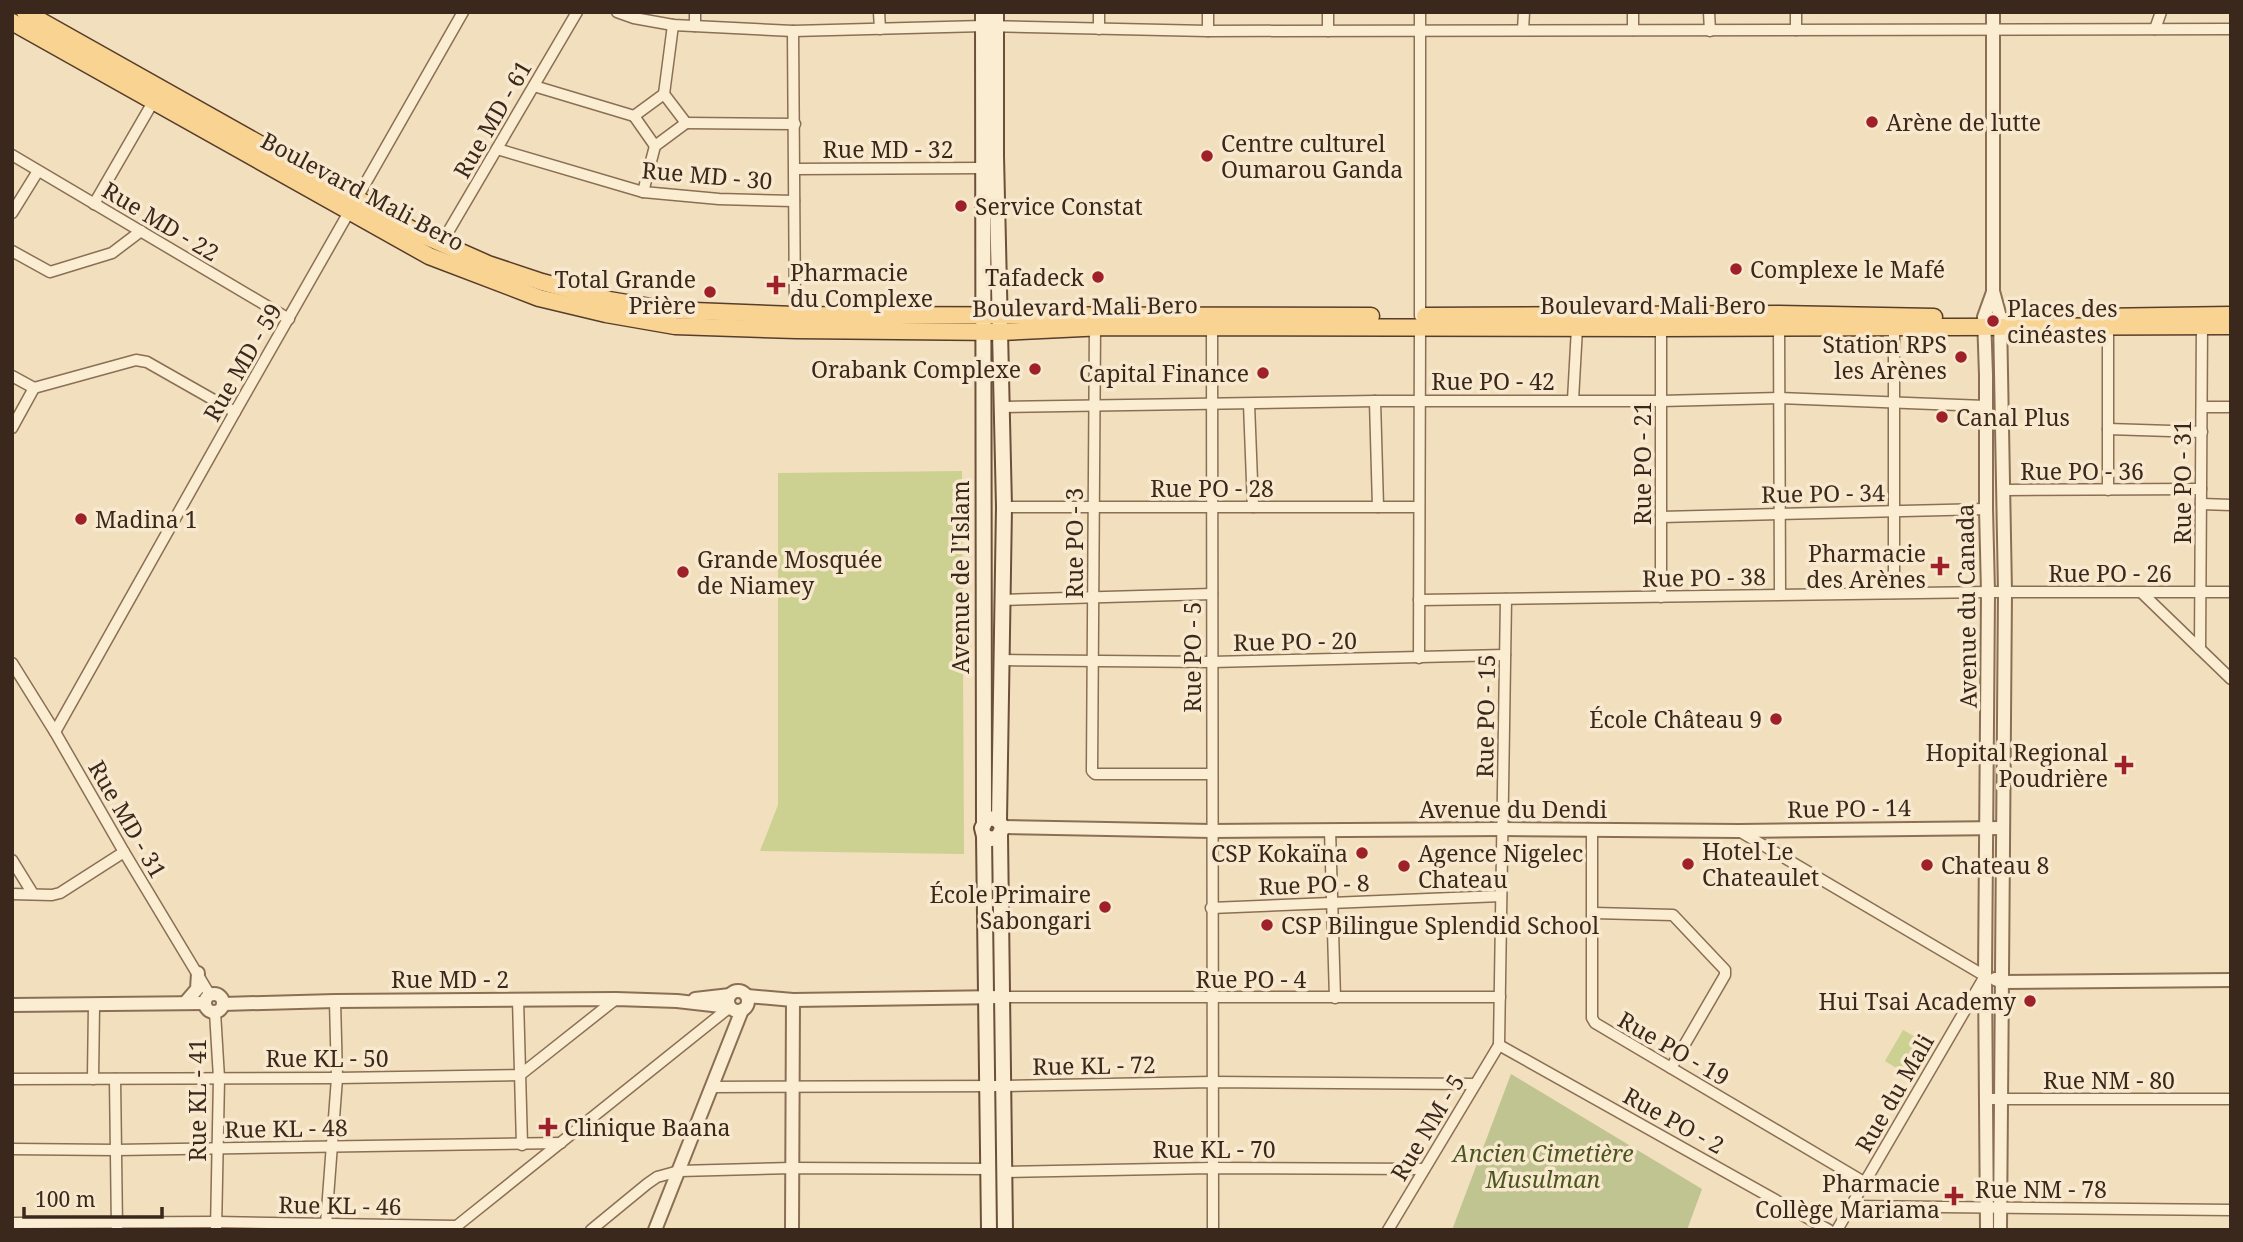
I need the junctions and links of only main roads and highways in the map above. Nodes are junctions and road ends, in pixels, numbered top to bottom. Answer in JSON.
{"nodes":[{"id":1,"x":32,"y":14,"type":"edge"},
{"id":2,"x":983,"y":19,"type":"edge"},
{"id":3,"x":997,"y":20,"type":"edge"},
{"id":4,"x":12,"y":22,"type":"edge"},
{"id":5,"x":209,"y":124,"type":"junction"},
{"id":6,"x":987,"y":160,"type":"junction"},
{"id":7,"x":990,"y":203,"type":"junction"},
{"id":8,"x":354,"y":205,"type":"junction"},
{"id":9,"x":2231,"y":315,"type":"edge"},
{"id":10,"x":757,"y":321,"type":"junction"},
{"id":11,"x":1420,"y":321,"type":"junction"},
{"id":12,"x":1779,"y":321,"type":"junction"},
{"id":13,"x":2202,"y":321,"type":"junction"},
{"id":14,"x":1992,"y":322,"type":"junction"},
{"id":15,"x":1000,"y":323,"type":"junction"},
{"id":16,"x":982,"y":324,"type":"junction"},
{"id":17,"x":2231,"y":327,"type":"edge"},
{"id":18,"x":1000,"y":828,"type":"junction"},
{"id":19,"x":984,"y":829,"type":"junction"},
{"id":20,"x":994,"y":997,"type":"junction"},
{"id":21,"x":989,"y":1230,"type":"edge"},
{"id":22,"x":1004,"y":1230,"type":"edge"}],
"edges":[{"from":1,"to":5,"type":"main road","name":"Boulevard Mali Bero"},
{"from":2,"to":6,"type":"main road"},
{"from":3,"to":6,"type":"main road"},
{"from":4,"to":5,"type":"main road","name":"Boulevard Mali Bero"},
{"from":5,"to":8,"type":"main road","name":"Boulevard Mali Bero"},
{"from":6,"to":7,"type":"main road"},
{"from":7,"to":15,"type":"main road","name":"Avenue de l'Islam"},
{"from":7,"to":16,"type":"main road","name":"Avenue de l'Islam"},
{"from":8,"to":10,"type":"main road","name":"Boulevard Mali Bero"},
{"from":8,"to":10,"type":"main road","name":"Boulevard Mali Bero"},
{"from":9,"to":13,"type":"main road","name":"Boulevard Mali Bero"},
{"from":10,"to":16,"type":"main road","name":"Boulevard Mali Bero"},
{"from":10,"to":16,"type":"main road","name":"Boulevard Mali Bero"},
{"from":11,"to":12,"type":"main road","name":"Boulevard Mali Bero"},
{"from":11,"to":12,"type":"main road","name":"Boulevard Mali Bero"},
{"from":11,"to":15,"type":"main road","name":"Boulevard Mali Bero"},
{"from":12,"to":14,"type":"main road","name":"Boulevard Mali Bero"},
{"from":12,"to":14,"type":"main road","name":"Boulevard Mali Bero"},
{"from":13,"to":14,"type":"main road","name":"Boulevard Mali Bero"},
{"from":13,"to":17,"type":"main road","name":"Boulevard Mali Bero"},
{"from":15,"to":16,"type":"main road","name":"Boulevard Mali Bero"},
{"from":15,"to":18,"type":"main road","name":"Avenue de l'Islam"},
{"from":16,"to":19,"type":"main road","name":"Avenue de l'Islam"},
{"from":18,"to":19,"type":"main road"},
{"from":18,"to":20,"type":"main road","name":"Avenue de l'Islam"},
{"from":19,"to":20,"type":"main road","name":"Avenue de l'Islam"},
{"from":20,"to":21,"type":"main road","name":"Avenue de l'Islam"},
{"from":20,"to":22,"type":"main road","name":"Avenue de l'Islam"}]}
